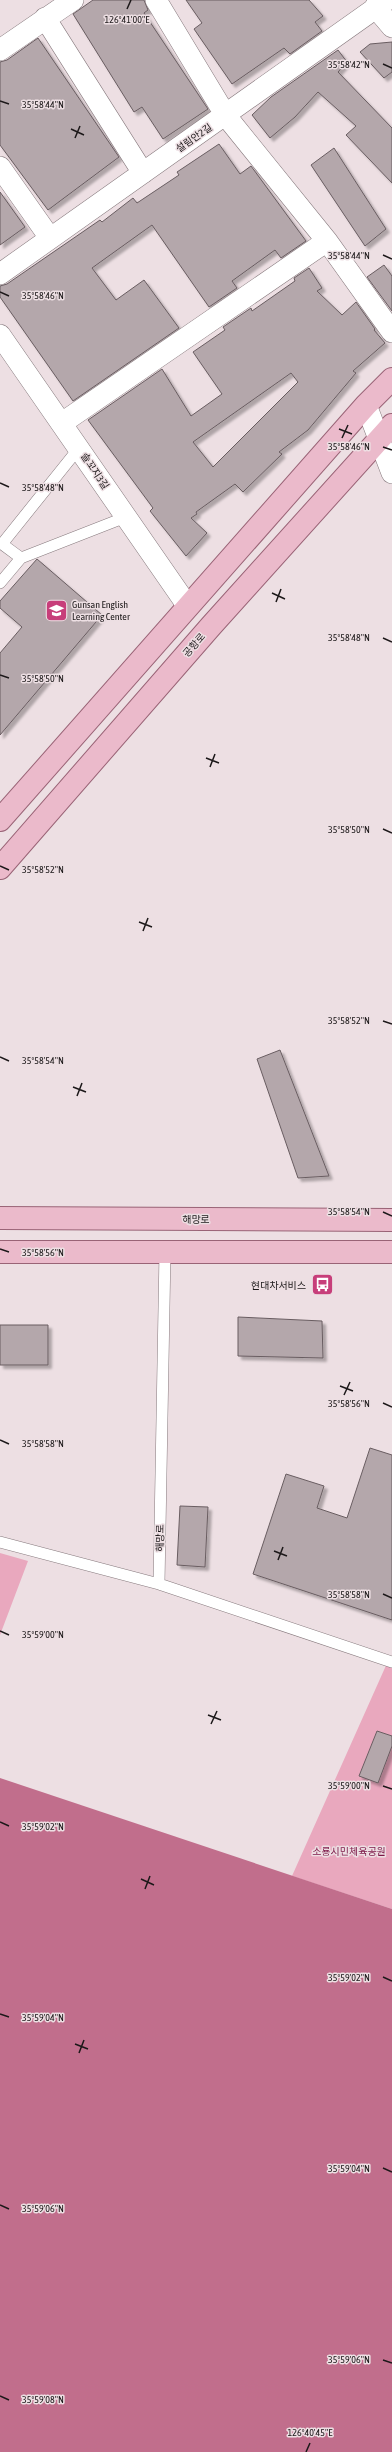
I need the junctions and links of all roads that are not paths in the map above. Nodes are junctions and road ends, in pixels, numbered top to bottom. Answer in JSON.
{"nodes":[{"id":1,"x":73,"y":0,"type":"edge"},
{"id":2,"x":156,"y":0,"type":"edge"},
{"id":3,"x":381,"y":4,"type":"edge"},
{"id":4,"x":45,"y":18,"type":"junction"},
{"id":5,"x":392,"y":27,"type":"edge"},
{"id":6,"x":0,"y":50,"type":"edge"},
{"id":7,"x":226,"y":116,"type":"junction"},
{"id":8,"x":0,"y":167,"type":"edge"},
{"id":9,"x":143,"y":173,"type":"junction"},
{"id":10,"x":50,"y":238,"type":"junction"},
{"id":11,"x":327,"y":241,"type":"junction"},
{"id":12,"x":0,"y":274,"type":"edge"},
{"id":13,"x":392,"y":332,"type":"edge"},
{"id":14,"x":1,"y":336,"type":"edge"},
{"id":15,"x":392,"y":379,"type":"edge"},
{"id":16,"x":366,"y":405,"type":"junction"},
{"id":17,"x":62,"y":423,"type":"junction"},
{"id":18,"x":386,"y":432,"type":"edge"},
{"id":19,"x":79,"y":448,"type":"junction"},
{"id":20,"x":392,"y":473,"type":"edge"},
{"id":21,"x":126,"y":517,"type":"junction"},
{"id":22,"x":21,"y":558,"type":"junction"},
{"id":23,"x":0,"y":583,"type":"edge"},
{"id":24,"x":187,"y":605,"type":"junction"},
{"id":25,"x":0,"y":820,"type":"edge"},
{"id":26,"x":0,"y":868,"type":"edge"},
{"id":27,"x":0,"y":1218,"type":"edge"},
{"id":28,"x":392,"y":1220,"type":"edge"},
{"id":29,"x":0,"y":1252,"type":"edge"},
{"id":30,"x":165,"y":1252,"type":"junction"},
{"id":31,"x":392,"y":1252,"type":"edge"},
{"id":32,"x":0,"y":1542,"type":"edge"},
{"id":33,"x":159,"y":1584,"type":"junction"},
{"id":34,"x":392,"y":1662,"type":"edge"}],
"edges":[{"from":1,"to":4,"type":"street"},
{"from":2,"to":7,"type":"street"},
{"from":3,"to":5,"type":"street"},
{"from":3,"to":7,"type":"street","name":"설림안2길"},
{"from":4,"to":6,"type":"street"},
{"from":4,"to":9,"type":"street"},
{"from":7,"to":9,"type":"street","name":"설림안2길"},
{"from":7,"to":11,"type":"street"},
{"from":8,"to":10,"type":"street"},
{"from":9,"to":10,"type":"street","name":"설림안2길"},
{"from":10,"to":12,"type":"street","name":"설림안2길"},
{"from":11,"to":13,"type":"street"},
{"from":11,"to":17,"type":"street"},
{"from":14,"to":17,"type":"street","name":"솔꼬지3길"},
{"from":15,"to":16,"type":"main road"},
{"from":16,"to":18,"type":"street"},
{"from":16,"to":24,"type":"main road"},
{"from":17,"to":19,"type":"street","name":"솔꼬지3길"},
{"from":18,"to":20,"type":"street"},
{"from":18,"to":26,"type":"main road","name":"공항로"},
{"from":19,"to":21,"type":"street","name":"솔꼬지3길"},
{"from":19,"to":22,"type":"lane"},
{"from":21,"to":22,"type":"lane"},
{"from":21,"to":24,"type":"street","name":"솔꼬지3길"},
{"from":22,"to":23,"type":"lane"},
{"from":24,"to":25,"type":"main road"},
{"from":27,"to":28,"type":"main road","name":"해망로"},
{"from":29,"to":30,"type":"main road"},
{"from":30,"to":31,"type":"main road"},
{"from":30,"to":33,"type":"lane","name":"해망로"},
{"from":32,"to":33,"type":"lane"},
{"from":33,"to":34,"type":"lane"}]}
